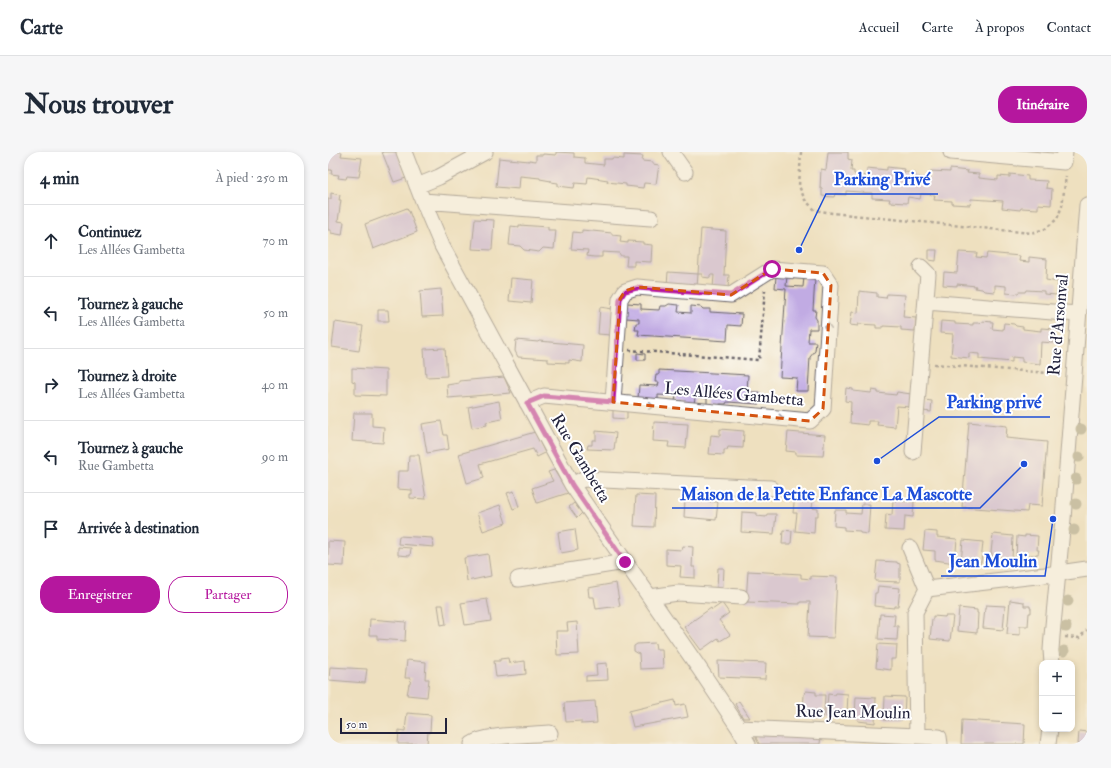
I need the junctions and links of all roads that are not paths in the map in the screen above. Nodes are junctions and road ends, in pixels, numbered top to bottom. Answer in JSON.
{"nodes":[{"id":1,"x":404,"y":152,"type":"edge"},
{"id":2,"x":485,"y":152,"type":"edge"},
{"id":3,"x":671,"y":152,"type":"edge"},
{"id":4,"x":951,"y":152,"type":"edge"},
{"id":5,"x":1064,"y":157,"type":"edge"},
{"id":6,"x":685,"y":172,"type":"dead end"},
{"id":7,"x":417,"y":186,"type":"junction"},
{"id":8,"x":423,"y":201,"type":"junction"},
{"id":9,"x":1087,"y":205,"type":"edge"},
{"id":10,"x":651,"y":218,"type":"dead end"},
{"id":11,"x":921,"y":267,"type":"dead end"},
{"id":12,"x":926,"y":302,"type":"junction"},
{"id":13,"x":1078,"y":314,"type":"junction"},
{"id":14,"x":613,"y":402,"type":"junction"},
{"id":15,"x":527,"y":403,"type":"junction"},
{"id":16,"x":913,"y":452,"type":"dead end"},
{"id":17,"x":572,"y":485,"type":"junction"},
{"id":18,"x":771,"y":488,"type":"dead end"},
{"id":19,"x":910,"y":548,"type":"dead end"},
{"id":20,"x":625,"y":562,"type":"junction"},
{"id":21,"x":1087,"y":569,"type":"edge"},
{"id":22,"x":1057,"y":574,"type":"junction"},
{"id":23,"x":518,"y":579,"type":"dead end"},
{"id":24,"x":927,"y":589,"type":"junction"},
{"id":25,"x":650,"y":597,"type":"junction"},
{"id":26,"x":741,"y":597,"type":"dead end"},
{"id":27,"x":1052,"y":660,"type":"edge"},
{"id":28,"x":738,"y":728,"type":"junction"},
{"id":29,"x":1050,"y":732,"type":"edge"},
{"id":30,"x":550,"y":733,"type":"dead end"},
{"id":31,"x":917,"y":736,"type":"junction"},
{"id":32,"x":472,"y":744,"type":"edge"},
{"id":33,"x":748,"y":744,"type":"edge"},
{"id":34,"x":940,"y":744,"type":"edge"},
{"id":35,"x":1048,"y":744,"type":"edge"}],
"edges":[{"from":1,"to":7,"type":"street","name":"Rue Gambetta"},
{"from":2,"to":7,"type":"street"},
{"from":3,"to":6,"type":"street"},
{"from":4,"to":5,"type":"street"},
{"from":7,"to":8,"type":"street","name":"Rue Gambetta"},
{"from":8,"to":10,"type":"street"},
{"from":8,"to":15,"type":"street","name":"Rue Gambetta"},
{"from":9,"to":13,"type":"street","name":"Rue d'Arsonval"},
{"from":11,"to":12,"type":"street"},
{"from":12,"to":13,"type":"street"},
{"from":12,"to":16,"type":"street"},
{"from":13,"to":22,"type":"street","name":"Rue d'Arsonval"},
{"from":14,"to":14,"type":"street","name":"Les Allées Gambetta","one_way":true},
{"from":14,"to":15,"type":"street","name":"Les Allées Gambetta"},
{"from":15,"to":17,"type":"street","name":"Rue Gambetta"},
{"from":17,"to":18,"type":"street"},
{"from":17,"to":20,"type":"street","name":"Rue Gambetta"},
{"from":19,"to":24,"type":"street"},
{"from":20,"to":23,"type":"street"},
{"from":20,"to":25,"type":"street","name":"Rue Gambetta"},
{"from":21,"to":22,"type":"street"},
{"from":22,"to":24,"type":"street"},
{"from":22,"to":27,"type":"street","name":"Rue d'Arsonval"},
{"from":24,"to":31,"type":"street","name":"Rue Jean Moulin"},
{"from":25,"to":26,"type":"street"},
{"from":25,"to":28,"type":"street","name":"Rue Gambetta"},
{"from":28,"to":31,"type":"street","name":"Rue Jean Moulin"},
{"from":28,"to":33,"type":"street","name":"Rue Gambetta"},
{"from":29,"to":35,"type":"street"},
{"from":30,"to":32,"type":"street"},
{"from":31,"to":34,"type":"street"}]}
